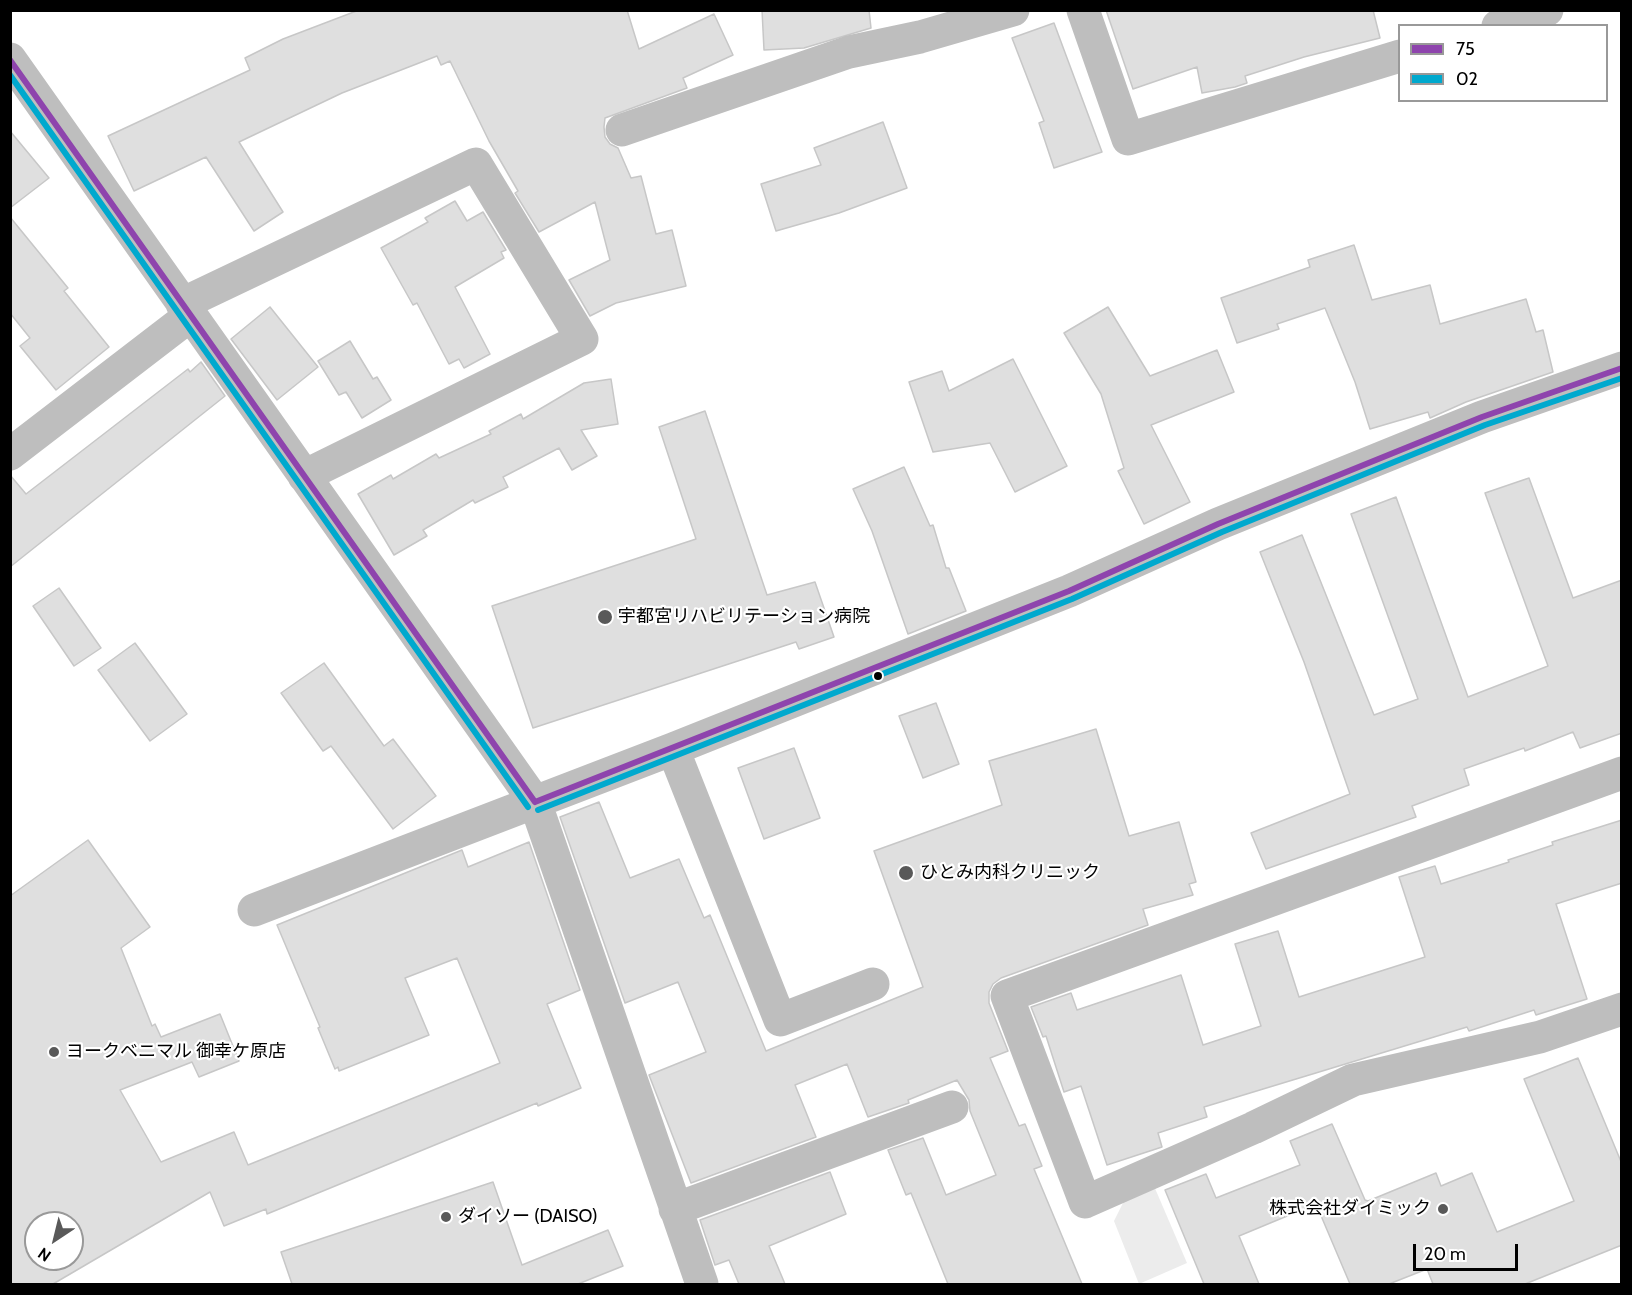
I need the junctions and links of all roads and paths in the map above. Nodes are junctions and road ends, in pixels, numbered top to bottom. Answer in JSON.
{"nodes":[{"id":1,"x":1013,"y":10,"type":"edge"},
{"id":2,"x":1083,"y":10,"type":"edge"},
{"id":3,"x":1547,"y":10,"type":"edge"},
{"id":4,"x":1504,"y":24,"type":"edge"},
{"id":5,"x":1398,"y":57,"type":"edge"},
{"id":6,"x":10,"y":59,"type":"edge"},
{"id":7,"x":622,"y":130,"type":"dead end"},
{"id":8,"x":187,"y":309,"type":"junction"},
{"id":9,"x":1622,"y":368,"type":"edge"},
{"id":10,"x":10,"y":454,"type":"edge"},
{"id":11,"x":304,"y":476,"type":"junction"},
{"id":12,"x":673,"y":749,"type":"junction"},
{"id":13,"x":1622,"y":773,"type":"edge"},
{"id":14,"x":535,"y":802,"type":"junction"},
{"id":15,"x":254,"y":910,"type":"dead end"},
{"id":16,"x":873,"y":984,"type":"dead end"},
{"id":17,"x":1622,"y":1009,"type":"edge"},
{"id":18,"x":952,"y":1107,"type":"dead end"},
{"id":19,"x":675,"y":1209,"type":"junction"},
{"id":20,"x":702,"y":1284,"type":"edge"}],
"edges":[{"from":1,"to":7,"type":"street"},
{"from":2,"to":5,"type":"street"},
{"from":3,"to":4,"type":"street"},
{"from":6,"to":8,"type":"street"},
{"from":8,"to":10,"type":"street"},
{"from":8,"to":11,"type":"street"},
{"from":8,"to":11,"type":"street"},
{"from":9,"to":12,"type":"street"},
{"from":11,"to":14,"type":"street"},
{"from":12,"to":14,"type":"street"},
{"from":12,"to":16,"type":"street"},
{"from":13,"to":17,"type":"street"},
{"from":14,"to":15,"type":"street"},
{"from":14,"to":19,"type":"street"},
{"from":18,"to":19,"type":"street"},
{"from":19,"to":20,"type":"street"}]}
